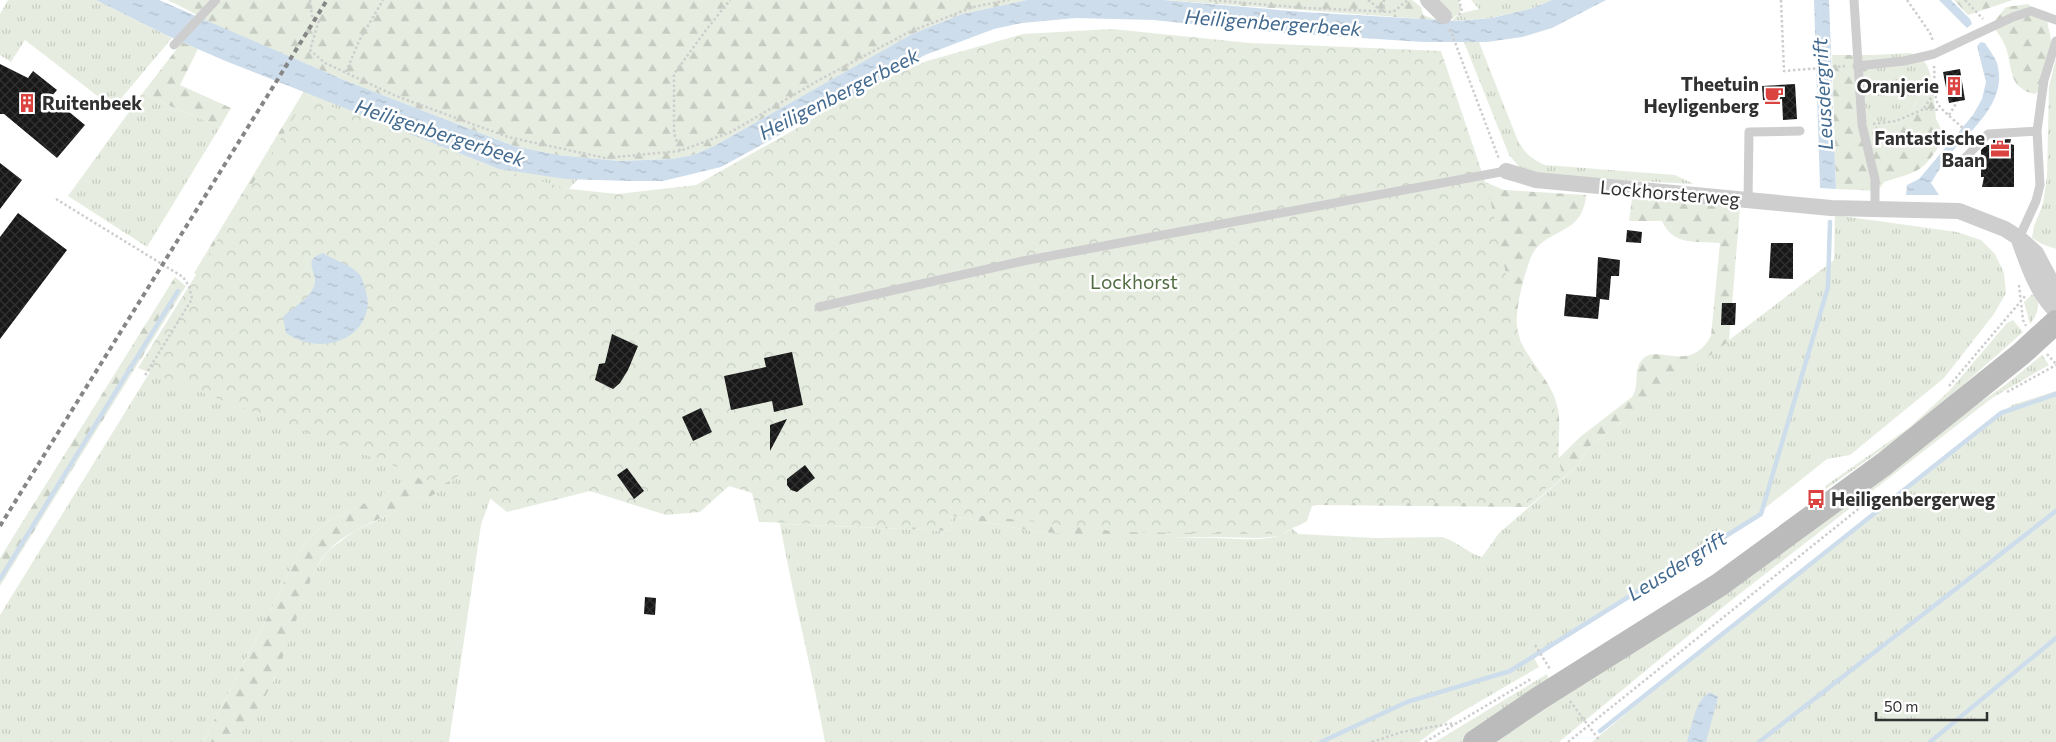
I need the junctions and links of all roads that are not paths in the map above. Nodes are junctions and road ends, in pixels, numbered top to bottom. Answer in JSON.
{"nodes":[{"id":1,"x":216,"y":0,"type":"edge"},
{"id":2,"x":1428,"y":0,"type":"edge"},
{"id":3,"x":1854,"y":0,"type":"edge"},
{"id":4,"x":1444,"y":16,"type":"road end"},
{"id":5,"x":2056,"y":20,"type":"edge"},
{"id":6,"x":2056,"y":41,"type":"edge"},
{"id":7,"x":174,"y":46,"type":"dead end"},
{"id":8,"x":1857,"y":66,"type":"junction"},
{"id":9,"x":1800,"y":130,"type":"dead end"},
{"id":10,"x":2037,"y":131,"type":"junction"},
{"id":11,"x":1964,"y":159,"type":"dead end"},
{"id":12,"x":1506,"y":171,"type":"joint"},
{"id":13,"x":1748,"y":200,"type":"junction"},
{"id":14,"x":1875,"y":209,"type":"junction"},
{"id":15,"x":2019,"y":238,"type":"junction"},
{"id":16,"x":2056,"y":295,"type":"edge"},
{"id":17,"x":820,"y":307,"type":"dead end"},
{"id":18,"x":2056,"y":311,"type":"edge"},
{"id":19,"x":2056,"y":322,"type":"edge"},
{"id":20,"x":1475,"y":742,"type":"edge"}],
"edges":[{"from":1,"to":7,"type":"lane"},
{"from":2,"to":4,"type":"street"},
{"from":3,"to":8,"type":"lane"},
{"from":5,"to":8,"type":"lane"},
{"from":6,"to":10,"type":"lane"},
{"from":8,"to":14,"type":"lane"},
{"from":9,"to":13,"type":"lane"},
{"from":10,"to":11,"type":"lane"},
{"from":10,"to":15,"type":"lane"},
{"from":12,"to":13,"type":"street","name":"Lockhorsterweg"},
{"from":12,"to":17,"type":"lane"},
{"from":13,"to":14,"type":"street","name":"Lockhorsterweg"},
{"from":14,"to":15,"type":"street","name":"Lockhorsterweg"},
{"from":15,"to":16,"type":"street","name":"Lockhorsterweg"},
{"from":15,"to":18,"type":"street"},
{"from":19,"to":20,"type":"main road"}]}
